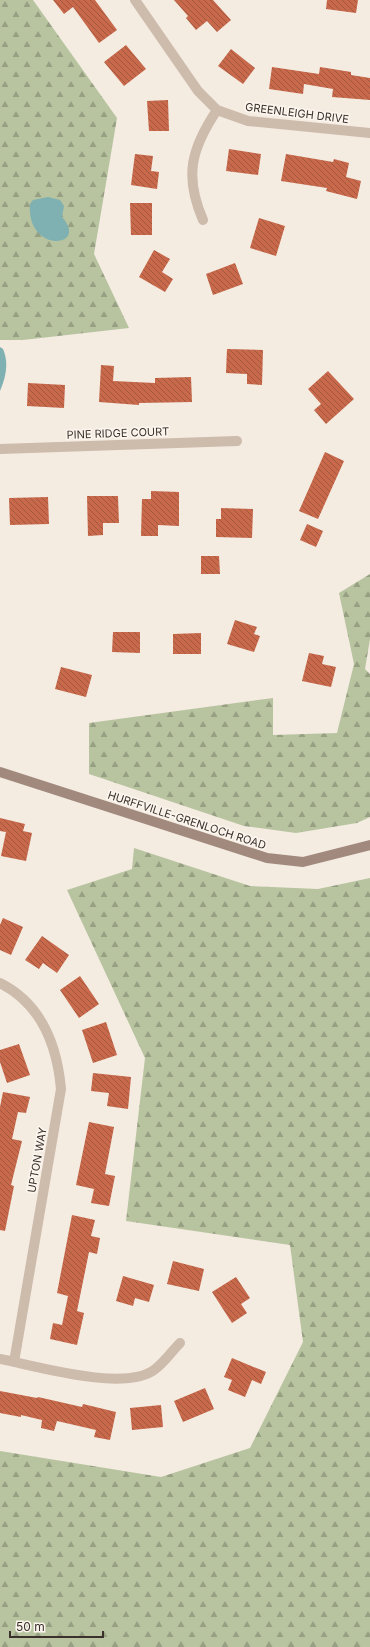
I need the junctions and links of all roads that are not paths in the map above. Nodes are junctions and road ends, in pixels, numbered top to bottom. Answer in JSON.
{"nodes":[{"id":1,"x":135,"y":0,"type":"edge"},
{"id":2,"x":217,"y":110,"type":"junction"},
{"id":3,"x":370,"y":133,"type":"edge"},
{"id":4,"x":203,"y":220,"type":"dead end"},
{"id":5,"x":237,"y":441,"type":"dead end"},
{"id":6,"x":0,"y":449,"type":"edge"},
{"id":7,"x":0,"y":772,"type":"edge"},
{"id":8,"x":370,"y":845,"type":"edge"},
{"id":9,"x":0,"y":983,"type":"edge"},
{"id":10,"x":180,"y":1343,"type":"dead end"},
{"id":11,"x":0,"y":1360,"type":"edge"},
{"id":12,"x":14,"y":1362,"type":"junction"}],
"edges":[{"from":1,"to":2,"type":"street","name":"GREENLEIGH DRIVE"},
{"from":2,"to":3,"type":"street","name":"GREENLEIGH DRIVE"},
{"from":2,"to":4,"type":"street"},
{"from":5,"to":6,"type":"street","name":"PINE RIDGE COURT"},
{"from":7,"to":8,"type":"main road","name":"HURFFVILLE-GRENLOCH ROAD"},
{"from":9,"to":12,"type":"street","name":"UPTON WAY"},
{"from":10,"to":12,"type":"street"},
{"from":11,"to":12,"type":"street"}]}
